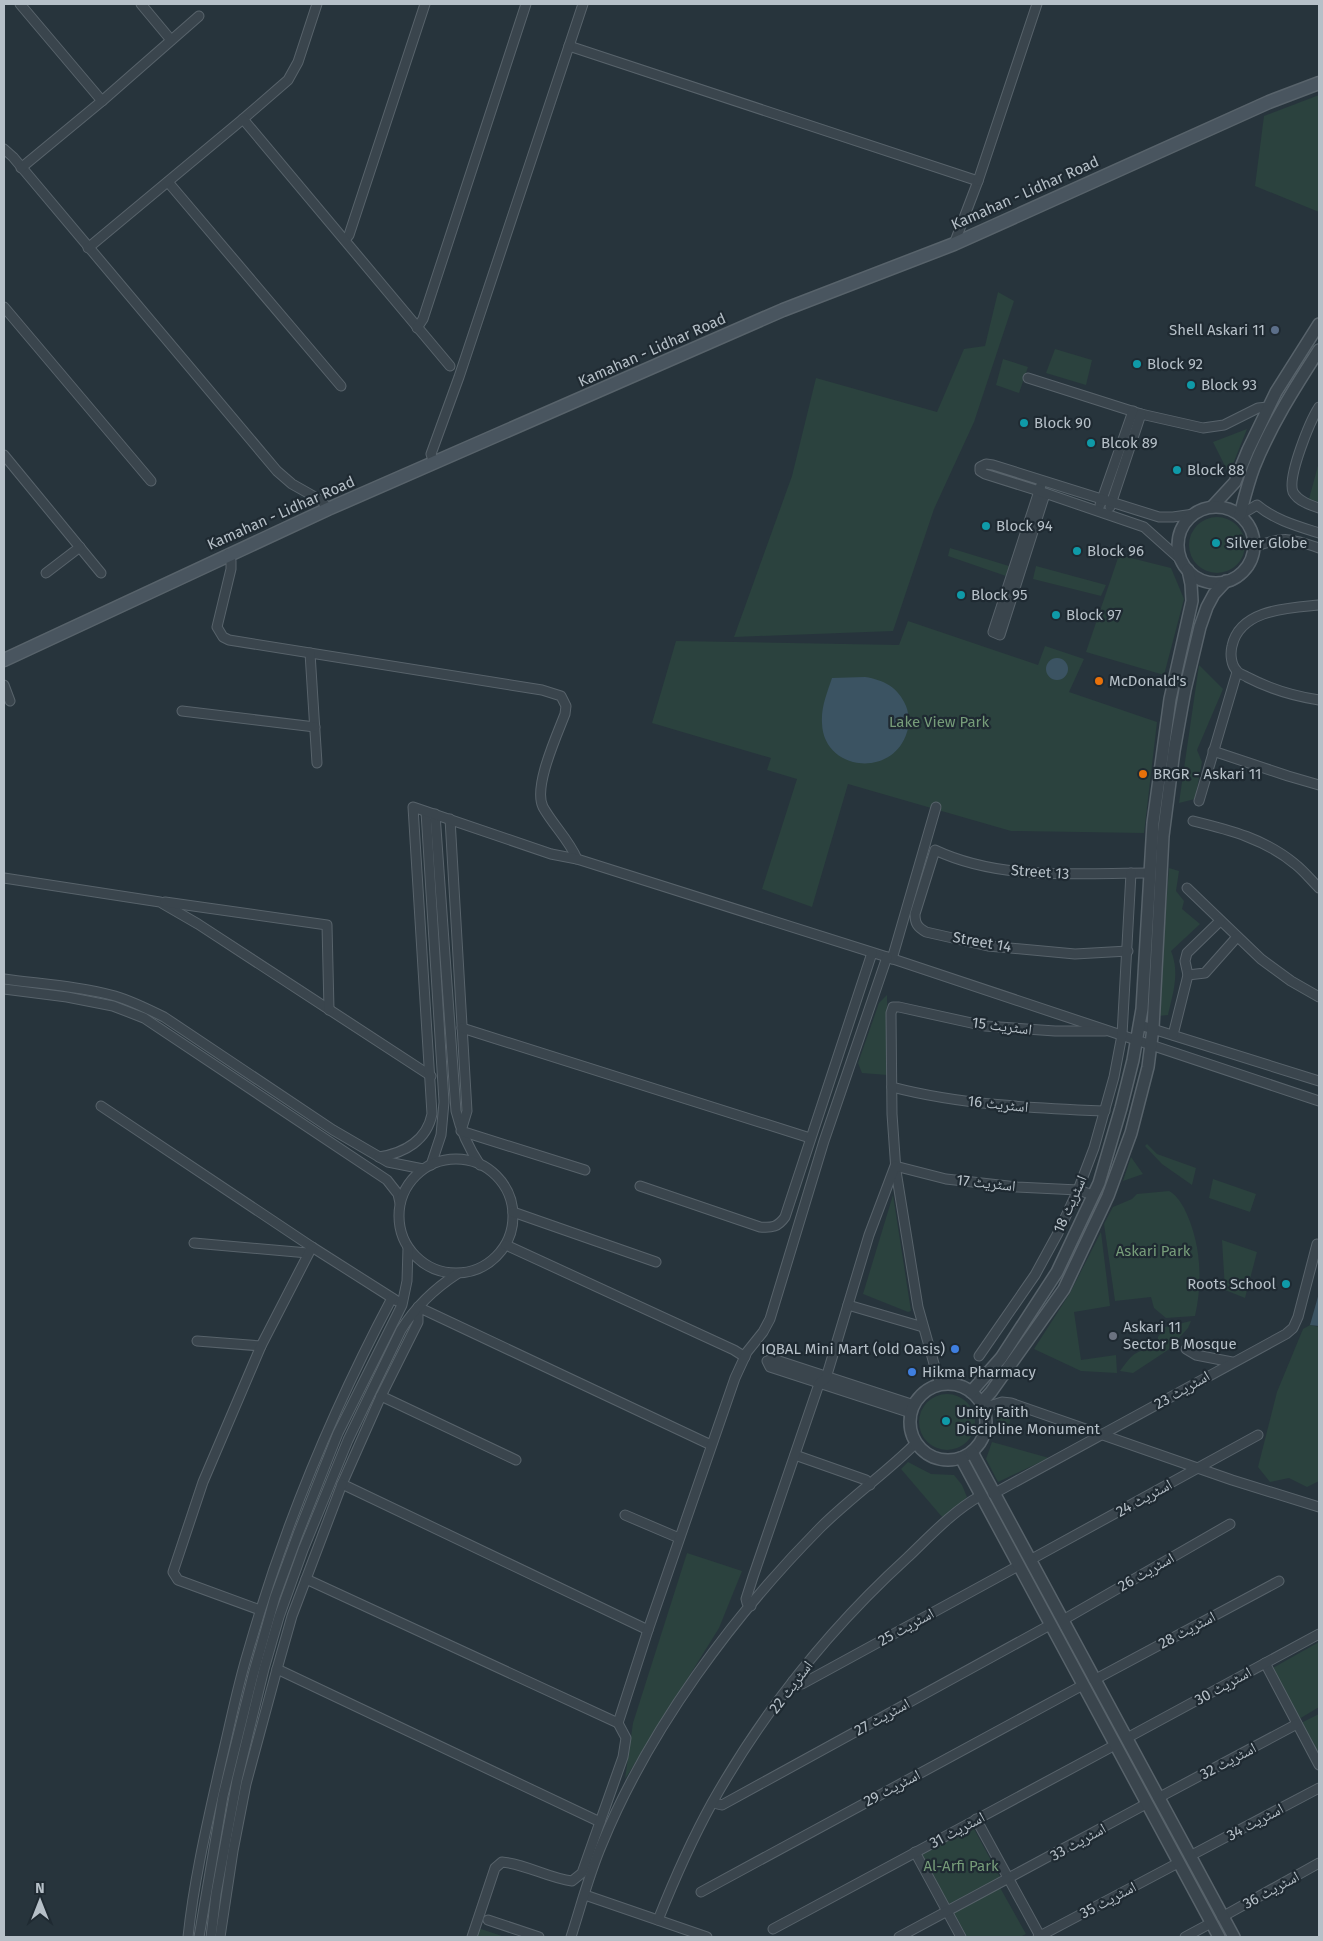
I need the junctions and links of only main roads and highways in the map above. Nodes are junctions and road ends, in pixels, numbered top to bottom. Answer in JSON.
{"nodes":[{"id":1,"x":1319,"y":83,"type":"edge"},
{"id":2,"x":4,"y":660,"type":"edge"}],
"edges":[{"from":1,"to":2,"type":"main road","name":"Kamahan - Lidhar Road"}]}
